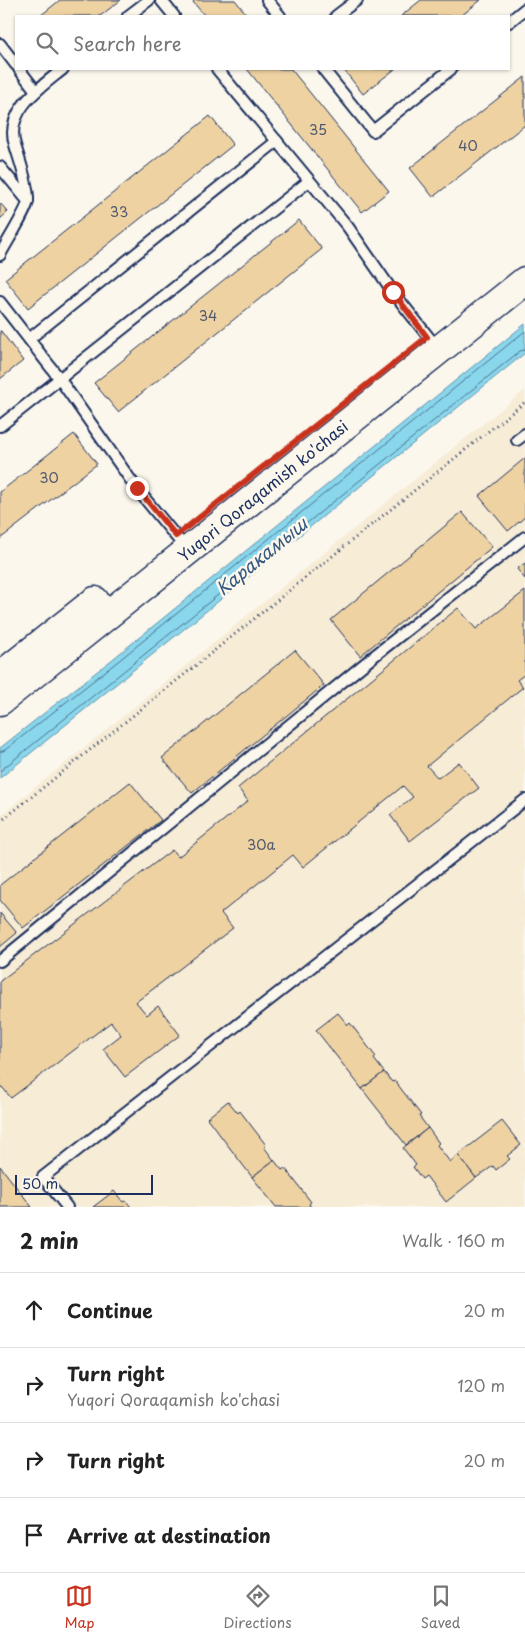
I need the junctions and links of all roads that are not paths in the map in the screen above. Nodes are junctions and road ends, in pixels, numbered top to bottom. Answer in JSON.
{"nodes":[{"id":1,"x":149,"y":0,"type":"edge"},
{"id":2,"x":161,"y":0,"type":"edge"},
{"id":3,"x":267,"y":0,"type":"edge"},
{"id":4,"x":357,"y":0,"type":"edge"},
{"id":5,"x":525,"y":9,"type":"edge"},
{"id":6,"x":129,"y":15,"type":"edge"},
{"id":7,"x":173,"y":15,"type":"edge"},
{"id":8,"x":279,"y":15,"type":"edge"},
{"id":9,"x":337,"y":15,"type":"edge"},
{"id":10,"x":510,"y":21,"type":"edge"},
{"id":11,"x":0,"y":44,"type":"edge"},
{"id":12,"x":15,"y":64,"type":"edge"},
{"id":13,"x":20,"y":70,"type":"edge"},
{"id":14,"x":62,"y":70,"type":"edge"},
{"id":15,"x":219,"y":70,"type":"edge"},
{"id":16,"x":323,"y":70,"type":"edge"},
{"id":17,"x":450,"y":70,"type":"edge"},
{"id":18,"x":36,"y":91,"type":"junction"},
{"id":19,"x":277,"y":141,"type":"junction"},
{"id":20,"x":0,"y":166,"type":"edge"},
{"id":21,"x":309,"y":181,"type":"junction"},
{"id":22,"x":29,"y":202,"type":"junction"},
{"id":23,"x":0,"y":255,"type":"edge"},
{"id":24,"x":525,"y":260,"type":"edge"},
{"id":25,"x":525,"y":281,"type":"edge"},
{"id":26,"x":0,"y":302,"type":"edge"},
{"id":27,"x":29,"y":339,"type":"junction"},
{"id":28,"x":433,"y":344,"type":"junction"},
{"id":29,"x":59,"y":378,"type":"junction"},
{"id":30,"x":0,"y":426,"type":"edge"},
{"id":31,"x":525,"y":537,"type":"edge"},
{"id":32,"x":182,"y":543,"type":"junction"},
{"id":33,"x":0,"y":676,"type":"edge"},
{"id":34,"x":0,"y":701,"type":"edge"},
{"id":35,"x":525,"y":800,"type":"edge"},
{"id":36,"x":0,"y":960,"type":"edge"},
{"id":37,"x":68,"y":1207,"type":"edge"}],
"edges":[{"from":1,"to":6,"type":"lane"},
{"from":2,"to":7,"type":"lane"},
{"from":3,"to":8,"type":"lane"},
{"from":4,"to":9,"type":"lane"},
{"from":5,"to":10,"type":"lane"},
{"from":11,"to":12,"type":"lane"},
{"from":13,"to":18,"type":"lane"},
{"from":14,"to":18,"type":"lane"},
{"from":15,"to":19,"type":"lane"},
{"from":16,"to":17,"type":"lane"},
{"from":18,"to":22,"type":"lane"},
{"from":19,"to":21,"type":"lane"},
{"from":19,"to":27,"type":"lane"},
{"from":20,"to":22,"type":"lane"},
{"from":21,"to":28,"type":"lane"},
{"from":21,"to":29,"type":"lane"},
{"from":22,"to":23,"type":"lane"},
{"from":24,"to":28,"type":"main road","name":"Yuqori Qoraqamish ko'chasi"},
{"from":25,"to":28,"type":"main road","name":"Yuqori Qoraqamish ko'chasi"},
{"from":26,"to":27,"type":"lane"},
{"from":27,"to":29,"type":"lane"},
{"from":28,"to":32,"type":"main road","name":"Yuqori Qoraqamish ko'chasi"},
{"from":29,"to":30,"type":"lane"},
{"from":29,"to":32,"type":"lane"},
{"from":31,"to":36,"type":"lane"},
{"from":32,"to":33,"type":"main road","name":"Yuqori Qoraqamish ko'chasi"},
{"from":32,"to":34,"type":"main road","name":"Yuqori Qoraqamish ko'chasi"},
{"from":35,"to":37,"type":"lane"}]}
